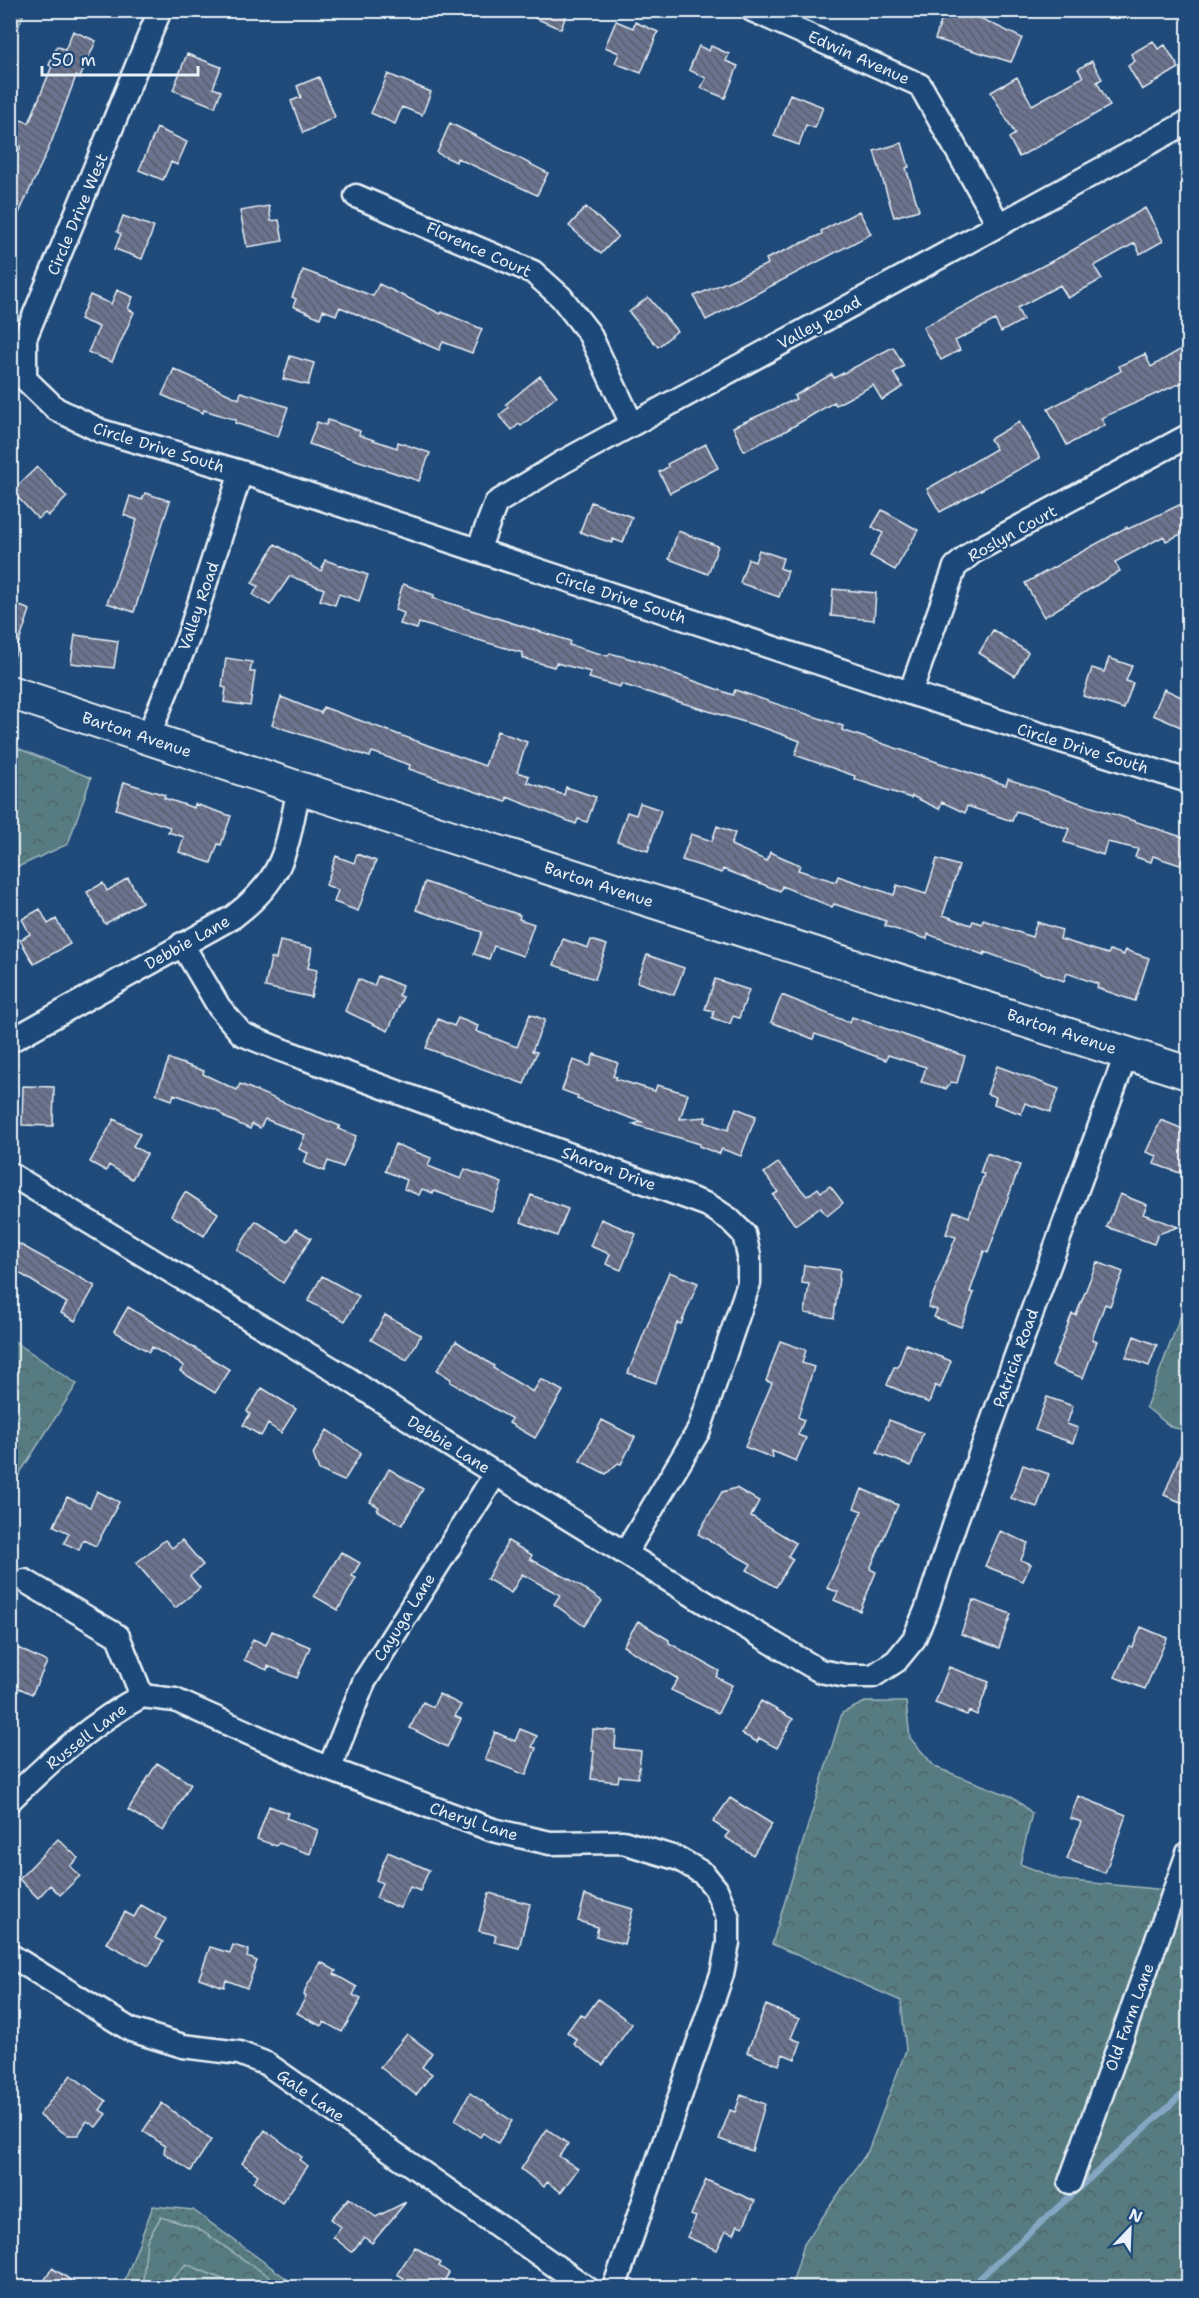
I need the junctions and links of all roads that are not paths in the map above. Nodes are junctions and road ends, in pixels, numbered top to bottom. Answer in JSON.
{"nodes":[{"id":1,"x":160,"y":10,"type":"edge"},
{"id":2,"x":752,"y":10,"type":"edge"},
{"id":3,"x":1188,"y":122,"type":"edge"},
{"id":4,"x":356,"y":196,"type":"dead end"},
{"id":5,"x":998,"y":223,"type":"junction"},
{"id":6,"x":56,"y":409,"type":"joint"},
{"id":7,"x":632,"y":424,"type":"junction"},
{"id":8,"x":1188,"y":436,"type":"edge"},
{"id":9,"x":241,"y":472,"type":"junction"},
{"id":10,"x":478,"y":550,"type":"junction"},
{"id":11,"x":10,"y":692,"type":"edge"},
{"id":12,"x":910,"y":693,"type":"junction"},
{"id":13,"x":148,"y":737,"type":"junction"},
{"id":14,"x":1188,"y":781,"type":"edge"},
{"id":15,"x":298,"y":788,"type":"junction"},
{"id":16,"x":182,"y":944,"type":"junction"},
{"id":17,"x":10,"y":1041,"type":"edge"},
{"id":18,"x":1127,"y":1052,"type":"junction"},
{"id":19,"x":1188,"y":1073,"type":"edge"},
{"id":20,"x":10,"y":1173,"type":"edge"},
{"id":21,"x":496,"y":1473,"type":"junction"},
{"id":22,"x":626,"y":1552,"type":"junction"},
{"id":23,"x":25,"y":1581,"type":"dead end"},
{"id":24,"x":896,"y":1661,"type":"joint"},
{"id":25,"x":142,"y":1696,"type":"junction"},
{"id":26,"x":329,"y":1769,"type":"junction"},
{"id":27,"x":10,"y":1800,"type":"edge"},
{"id":28,"x":1188,"y":1853,"type":"edge"},
{"id":29,"x":10,"y":1956,"type":"edge"},
{"id":30,"x":1070,"y":2182,"type":"dead end"},
{"id":31,"x":587,"y":2288,"type":"edge"},
{"id":32,"x":614,"y":2288,"type":"edge"}],
"edges":[{"from":1,"to":6,"type":"street","name":"Circle Drive West"},
{"from":2,"to":5,"type":"street","name":"Edwin Avenue"},
{"from":3,"to":5,"type":"street","name":"Valley Road"},
{"from":4,"to":7,"type":"street","name":"Florence Court"},
{"from":5,"to":7,"type":"street","name":"Valley Road"},
{"from":6,"to":9,"type":"street","name":"Circle Drive South"},
{"from":7,"to":10,"type":"street","name":"Valley Road"},
{"from":8,"to":12,"type":"street","name":"Roslyn Court"},
{"from":9,"to":10,"type":"street","name":"Circle Drive South"},
{"from":9,"to":13,"type":"street","name":"Valley Road"},
{"from":10,"to":12,"type":"street","name":"Circle Drive South"},
{"from":11,"to":13,"type":"street","name":"Barton Avenue"},
{"from":12,"to":14,"type":"street","name":"Circle Drive South"},
{"from":13,"to":15,"type":"street","name":"Barton Avenue"},
{"from":15,"to":16,"type":"street","name":"Debbie Lane"},
{"from":15,"to":18,"type":"street","name":"Barton Avenue"},
{"from":16,"to":17,"type":"street","name":"Debbie Lane"},
{"from":16,"to":22,"type":"street","name":"Sharon Drive"},
{"from":18,"to":19,"type":"street","name":"Barton Avenue"},
{"from":18,"to":24,"type":"street","name":"Patricia Road"},
{"from":20,"to":21,"type":"street","name":"Debbie Lane"},
{"from":21,"to":22,"type":"street","name":"Debbie Lane"},
{"from":21,"to":26,"type":"street","name":"Cayuga Lane"},
{"from":22,"to":24,"type":"street","name":"Debbie Lane"},
{"from":23,"to":25,"type":"street","name":"Russell Lane"},
{"from":25,"to":26,"type":"street","name":"Cheryl Lane"},
{"from":25,"to":27,"type":"street","name":"Russell Lane"},
{"from":26,"to":32,"type":"street","name":"Cheryl Lane"},
{"from":28,"to":30,"type":"street","name":"Old Farm Lane"},
{"from":29,"to":31,"type":"street","name":"Gale Lane"}]}
